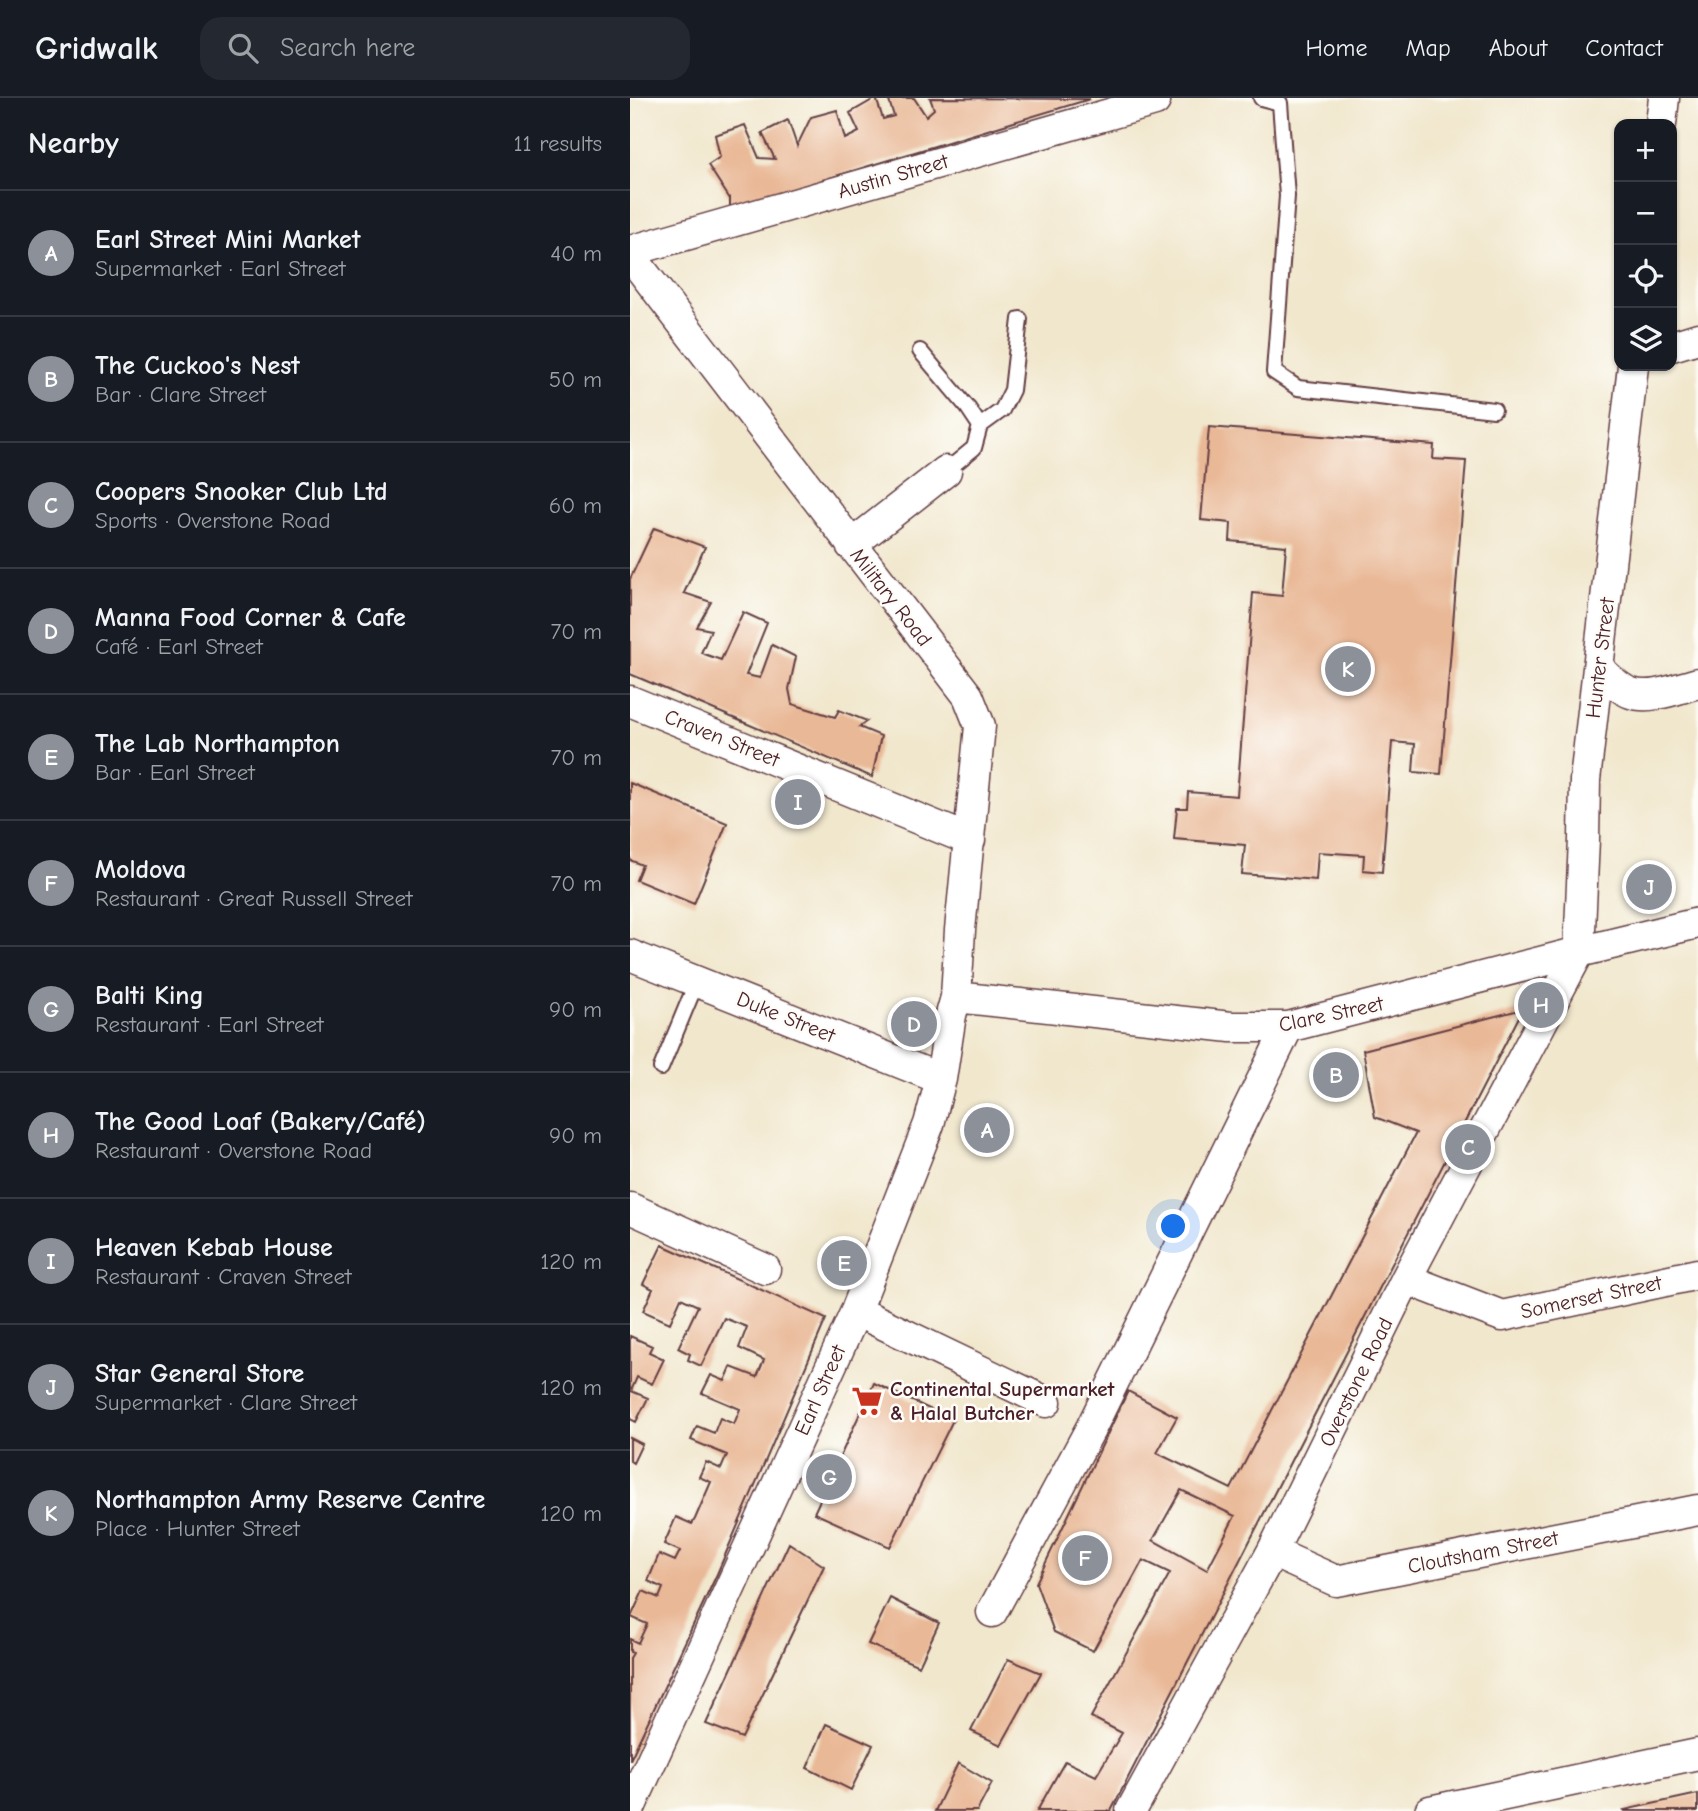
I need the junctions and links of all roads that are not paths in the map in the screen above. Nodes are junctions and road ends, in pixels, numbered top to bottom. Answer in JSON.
{"nodes":[{"id":1,"x":1261,"y":98,"type":"edge"},
{"id":2,"x":1664,"y":98,"type":"edge"},
{"id":3,"x":1163,"y":100,"type":"edge"},
{"id":4,"x":1662,"y":119,"type":"edge"},
{"id":5,"x":630,"y":253,"type":"edge"},
{"id":6,"x":1020,"y":319,"type":"dead end"},
{"id":7,"x":1698,"y":338,"type":"edge"},
{"id":8,"x":1677,"y":344,"type":"edge"},
{"id":9,"x":920,"y":351,"type":"dead end"},
{"id":10,"x":1632,"y":371,"type":"edge"},
{"id":11,"x":1494,"y":410,"type":"dead end"},
{"id":12,"x":980,"y":426,"type":"junction"},
{"id":13,"x":946,"y":471,"type":"joint"},
{"id":14,"x":851,"y":545,"type":"junction"},
{"id":15,"x":1599,"y":669,"type":"junction"},
{"id":16,"x":1698,"y":683,"type":"edge"},
{"id":17,"x":630,"y":701,"type":"edge"},
{"id":18,"x":970,"y":840,"type":"junction"},
{"id":19,"x":1698,"y":923,"type":"edge"},
{"id":20,"x":1579,"y":952,"type":"junction"},
{"id":21,"x":630,"y":955,"type":"edge"},
{"id":22,"x":697,"y":981,"type":"junction"},
{"id":23,"x":956,"y":997,"type":"junction"},
{"id":24,"x":1288,"y":1027,"type":"junction"},
{"id":25,"x":662,"y":1068,"type":"dead end"},
{"id":26,"x":941,"y":1079,"type":"junction"},
{"id":27,"x":633,"y":1218,"type":"edge"},
{"id":28,"x":765,"y":1269,"type":"dead end"},
{"id":29,"x":1698,"y":1275,"type":"edge"},
{"id":30,"x":1406,"y":1279,"type":"junction"},
{"id":31,"x":856,"y":1311,"type":"junction"},
{"id":32,"x":1046,"y":1402,"type":"dead end"},
{"id":33,"x":1698,"y":1510,"type":"edge"},
{"id":34,"x":1272,"y":1552,"type":"junction"},
{"id":35,"x":992,"y":1612,"type":"dead end"},
{"id":36,"x":1698,"y":1754,"type":"edge"},
{"id":37,"x":630,"y":1808,"type":"edge"},
{"id":38,"x":1131,"y":1811,"type":"edge"},
{"id":39,"x":1430,"y":1811,"type":"edge"}],
"edges":[{"from":1,"to":11,"type":"lane"},
{"from":2,"to":4,"type":"street"},
{"from":3,"to":5,"type":"street","name":"Austin Street"},
{"from":5,"to":14,"type":"street","name":"Military Road"},
{"from":6,"to":12,"type":"lane"},
{"from":7,"to":8,"type":"street"},
{"from":9,"to":12,"type":"lane"},
{"from":10,"to":15,"type":"street","name":"Hunter Street"},
{"from":12,"to":13,"type":"lane"},
{"from":13,"to":14,"type":"street"},
{"from":14,"to":18,"type":"street","name":"Military Road"},
{"from":15,"to":16,"type":"street"},
{"from":15,"to":20,"type":"street","name":"Hunter Street"},
{"from":17,"to":18,"type":"street","name":"Craven Street"},
{"from":18,"to":23,"type":"street","name":"Military Road"},
{"from":19,"to":20,"type":"street","name":"Clare Street"},
{"from":20,"to":24,"type":"street","name":"Clare Street"},
{"from":20,"to":30,"type":"street","name":"Overstone Road"},
{"from":21,"to":22,"type":"street","name":"Duke Street"},
{"from":22,"to":25,"type":"lane"},
{"from":22,"to":26,"type":"street","name":"Duke Street"},
{"from":23,"to":24,"type":"street","name":"Clare Street"},
{"from":23,"to":26,"type":"street","name":"Earl Street"},
{"from":24,"to":35,"type":"street"},
{"from":26,"to":31,"type":"street","name":"Earl Street"},
{"from":27,"to":28,"type":"street"},
{"from":29,"to":30,"type":"street","name":"Somerset Street"},
{"from":30,"to":34,"type":"street","name":"Overstone Road"},
{"from":31,"to":32,"type":"street"},
{"from":31,"to":37,"type":"street","name":"Earl Street"},
{"from":33,"to":34,"type":"street","name":"Cloutsham Street"},
{"from":34,"to":38,"type":"street","name":"Overstone Road"},
{"from":36,"to":39,"type":"street"}]}
